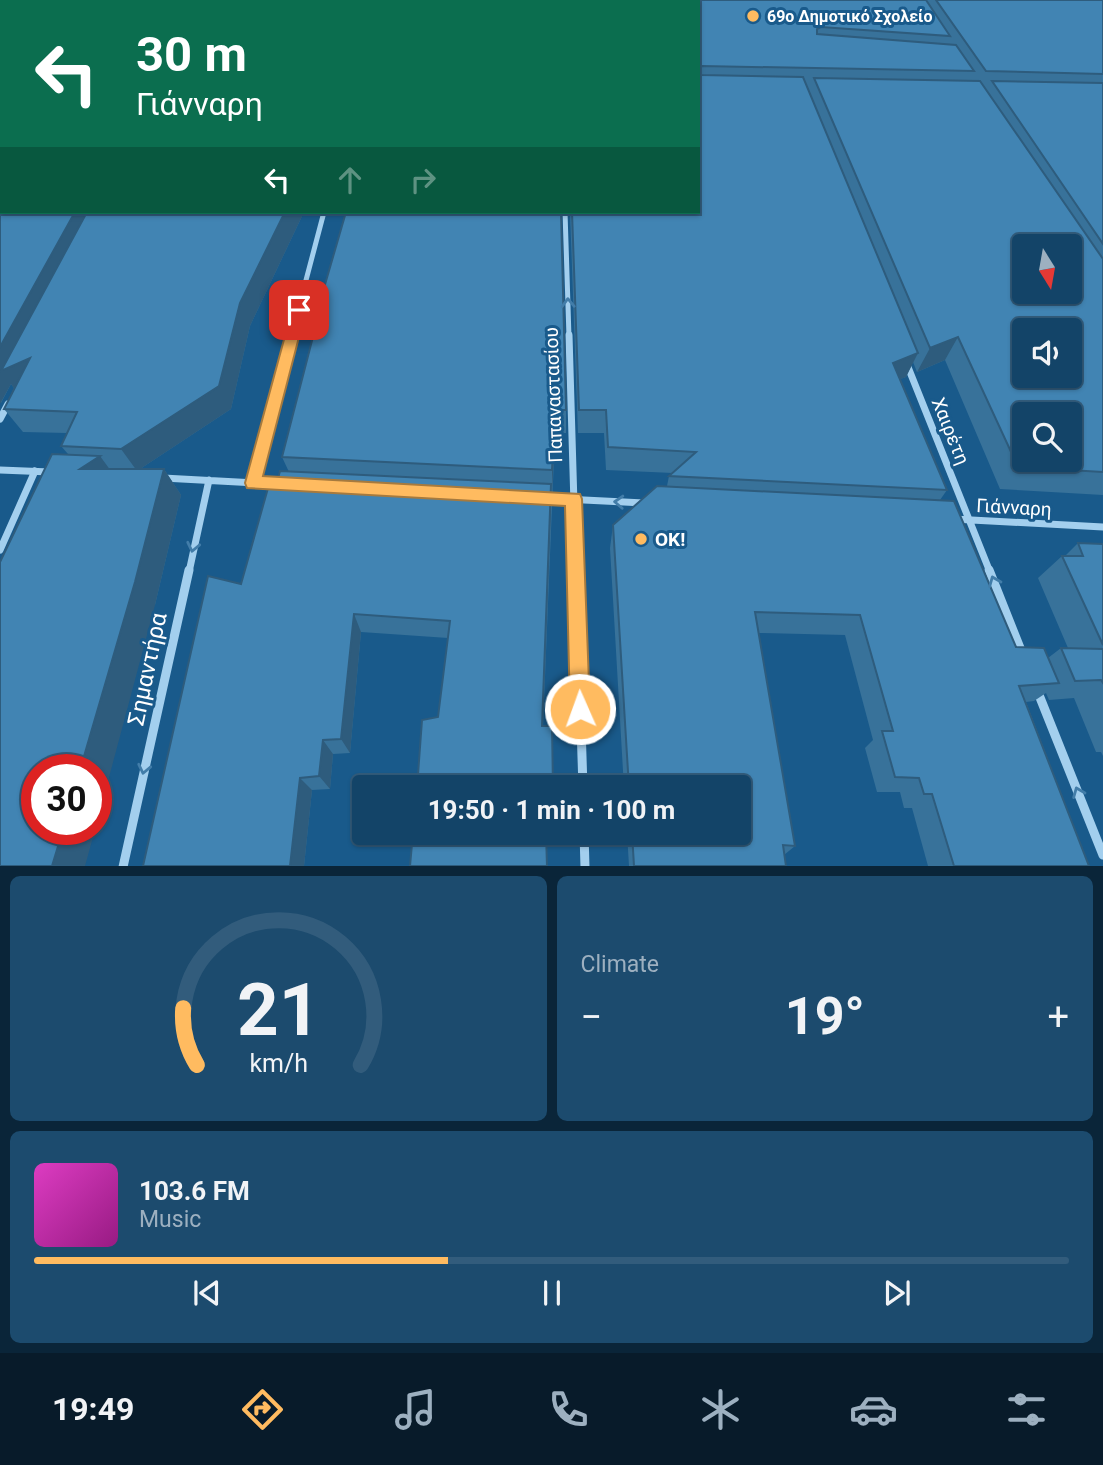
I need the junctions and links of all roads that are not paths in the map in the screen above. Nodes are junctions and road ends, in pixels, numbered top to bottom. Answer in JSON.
{"nodes":[{"id":1,"x":323,"y":214,"type":"edge"},
{"id":2,"x":565,"y":214,"type":"edge"},
{"id":3,"x":903,"y":353,"type":"edge"},
{"id":4,"x":13,"y":394,"type":"edge"},
{"id":5,"x":0,"y":419,"type":"edge"},
{"id":6,"x":0,"y":470,"type":"edge"},
{"id":7,"x":35,"y":471,"type":"junction"},
{"id":8,"x":62,"y":473,"type":"edge"},
{"id":9,"x":156,"y":478,"type":"edge"},
{"id":10,"x":209,"y":480,"type":"junction"},
{"id":11,"x":253,"y":483,"type":"junction"},
{"id":12,"x":281,"y":484,"type":"edge"},
{"id":13,"x":532,"y":497,"type":"edge"},
{"id":14,"x":574,"y":499,"type":"junction"},
{"id":15,"x":656,"y":504,"type":"edge"},
{"id":16,"x":942,"y":519,"type":"edge"},
{"id":17,"x":970,"y":520,"type":"junction"},
{"id":18,"x":1103,"y":527,"type":"edge"},
{"id":19,"x":0,"y":550,"type":"edge"},
{"id":20,"x":1026,"y":662,"type":"edge"},
{"id":21,"x":1031,"y":675,"type":"edge"},
{"id":22,"x":583,"y":775,"type":"edge"},
{"id":23,"x":584,"y":845,"type":"edge"},
{"id":24,"x":1103,"y":855,"type":"edge"},
{"id":25,"x":123,"y":866,"type":"edge"},
{"id":26,"x":585,"y":866,"type":"edge"}],
"edges":[{"from":1,"to":11,"type":"street"},
{"from":14,"to":2,"type":"street","name":"Παπαναστασίου","one_way":true},
{"from":3,"to":17,"type":"street","name":"Χαιρέτη"},
{"from":4,"to":5,"type":"street"},
{"from":6,"to":7,"type":"street"},
{"from":7,"to":8,"type":"street"},
{"from":7,"to":19,"type":"street"},
{"from":9,"to":10,"type":"street"},
{"from":10,"to":11,"type":"street"},
{"from":10,"to":25,"type":"street","name":"Σημαντήρα","one_way":true},
{"from":11,"to":12,"type":"street"},
{"from":13,"to":14,"type":"street"},
{"from":15,"to":14,"type":"street","one_way":true},
{"from":14,"to":22,"type":"street","name":"Παπαναστασίου"},
{"from":16,"to":17,"type":"street","name":"Γιάνναρη"},
{"from":17,"to":18,"type":"street","name":"Γιάνναρη"},
{"from":20,"to":17,"type":"street","name":"Χαιρέτη","one_way":true},
{"from":24,"to":21,"type":"street","one_way":true},
{"from":23,"to":26,"type":"street"}]}
